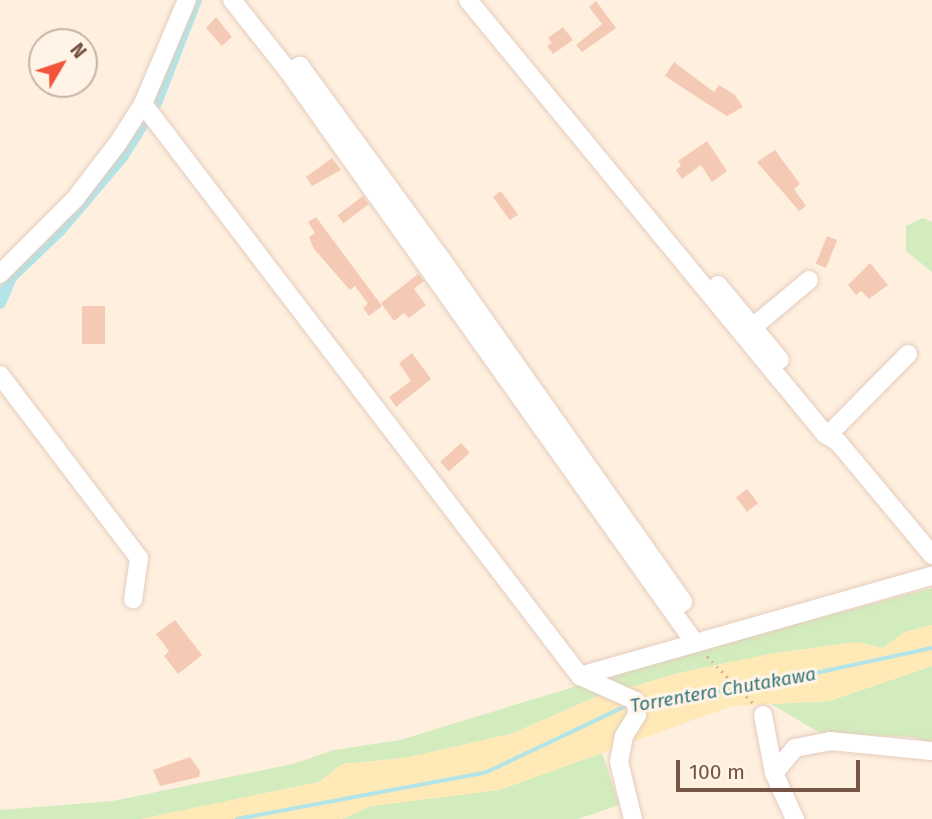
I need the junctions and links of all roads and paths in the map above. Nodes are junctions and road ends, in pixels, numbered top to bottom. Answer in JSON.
{"nodes":[{"id":1,"x":187,"y":0,"type":"edge"},
{"id":2,"x":232,"y":0,"type":"edge"},
{"id":3,"x":468,"y":0,"type":"edge"},
{"id":4,"x":481,"y":0,"type":"edge"},
{"id":5,"x":143,"y":104,"type":"junction"},
{"id":6,"x":0,"y":274,"type":"edge"},
{"id":7,"x":809,"y":280,"type":"dead end"},
{"id":8,"x":753,"y":327,"type":"junction"},
{"id":9,"x":908,"y":354,"type":"dead end"},
{"id":10,"x":0,"y":375,"type":"edge"},
{"id":11,"x":836,"y":435,"type":"junction"},
{"id":12,"x":932,"y":555,"type":"edge"},
{"id":13,"x":932,"y":576,"type":"edge"},
{"id":14,"x":133,"y":600,"type":"dead end"},
{"id":15,"x":695,"y":643,"type":"junction"},
{"id":16,"x":580,"y":676,"type":"junction"},
{"id":17,"x":763,"y":715,"type":"joint"},
{"id":18,"x":932,"y":751,"type":"edge"},
{"id":19,"x":774,"y":773,"type":"junction"},
{"id":20,"x":633,"y":819,"type":"edge"},
{"id":21,"x":795,"y":819,"type":"edge"}],
"edges":[{"from":1,"to":5,"type":"street"},
{"from":2,"to":15,"type":"street"},
{"from":3,"to":11,"type":"street"},
{"from":4,"to":8,"type":"street"},
{"from":5,"to":6,"type":"street"},
{"from":5,"to":16,"type":"street"},
{"from":7,"to":8,"type":"street"},
{"from":8,"to":11,"type":"street"},
{"from":9,"to":11,"type":"street"},
{"from":10,"to":14,"type":"street"},
{"from":11,"to":12,"type":"street"},
{"from":13,"to":15,"type":"street"},
{"from":15,"to":16,"type":"street"},
{"from":15,"to":17,"type":"path"},
{"from":16,"to":20,"type":"street"},
{"from":17,"to":19,"type":"street"},
{"from":18,"to":19,"type":"street"},
{"from":19,"to":21,"type":"street"}]}
